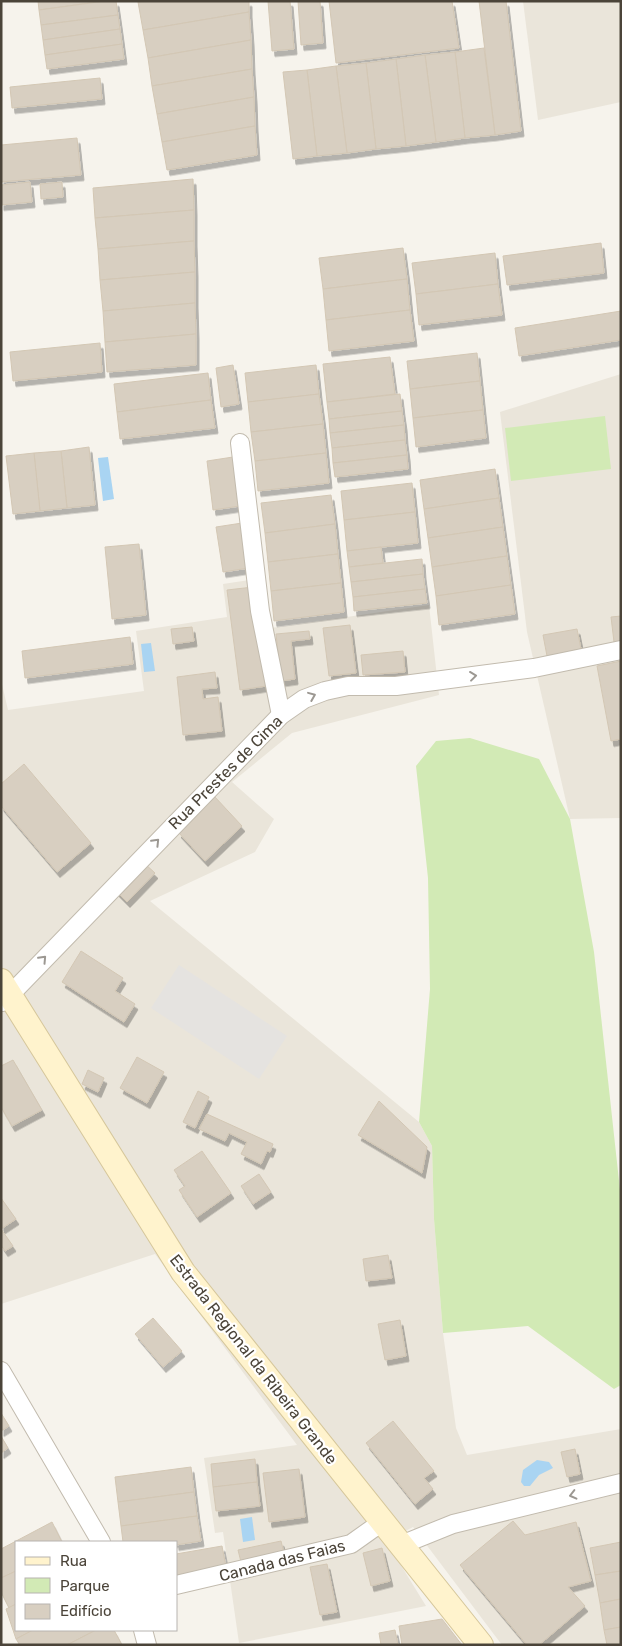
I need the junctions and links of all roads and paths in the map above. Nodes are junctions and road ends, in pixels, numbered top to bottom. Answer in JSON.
{"nodes":[{"id":1,"x":240,"y":443,"type":"dead end"},
{"id":2,"x":621,"y":650,"type":"edge"},
{"id":3,"x":281,"y":715,"type":"junction"},
{"id":4,"x":4,"y":993,"type":"edge"},
{"id":5,"x":1,"y":1371,"type":"edge"},
{"id":6,"x":621,"y":1483,"type":"edge"},
{"id":7,"x":382,"y":1522,"type":"junction"},
{"id":8,"x":100,"y":1541,"type":"edge"},
{"id":9,"x":401,"y":1545,"type":"junction"},
{"id":10,"x":178,"y":1585,"type":"edge"},
{"id":11,"x":143,"y":1631,"type":"edge"},
{"id":12,"x":147,"y":1645,"type":"edge"},
{"id":13,"x":481,"y":1645,"type":"edge"}],
"edges":[{"from":1,"to":3,"type":"street"},
{"from":3,"to":2,"type":"street","name":"Rua Prestes de Cima","one_way":true},
{"from":4,"to":3,"type":"street","name":"Rua Prestes de Cima","one_way":true},
{"from":4,"to":7,"type":"main road","name":"Estrada Regional da Ribeira Grande"},
{"from":5,"to":8,"type":"street"},
{"from":6,"to":9,"type":"street","one_way":true},
{"from":7,"to":9,"type":"main road","name":"Estrada Regional da Ribeira Grande"},
{"from":7,"to":10,"type":"street","name":"Canada das Faias"},
{"from":9,"to":13,"type":"main road","name":"Estrada Regional da Ribeira Grande"},
{"from":11,"to":12,"type":"street"}]}
